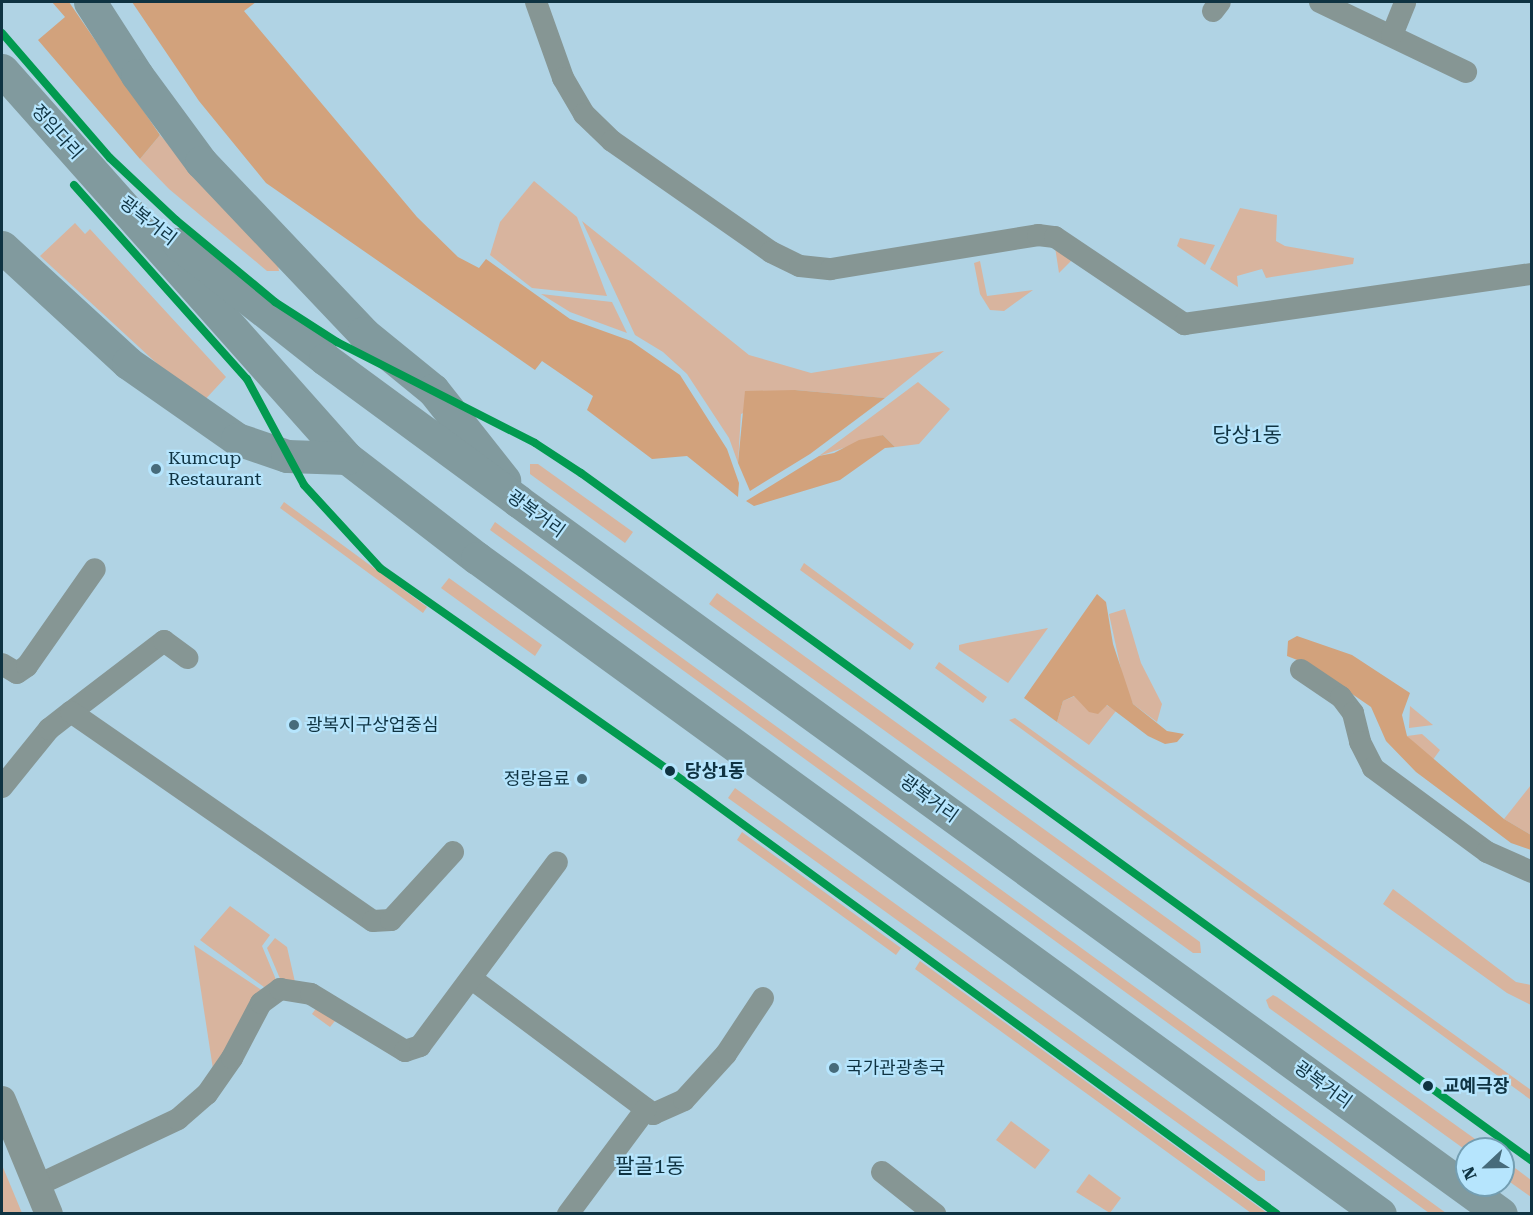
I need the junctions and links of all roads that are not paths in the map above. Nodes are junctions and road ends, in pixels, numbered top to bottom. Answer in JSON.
{"nodes":[{"id":1,"x":90,"y":2,"type":"edge"},
{"id":2,"x":536,"y":2,"type":"edge"},
{"id":3,"x":1320,"y":2,"type":"edge"},
{"id":4,"x":1406,"y":2,"type":"edge"},
{"id":5,"x":1392,"y":35,"type":"junction"},
{"id":6,"x":2,"y":70,"type":"edge"},
{"id":7,"x":1466,"y":72,"type":"dead end"},
{"id":8,"x":113,"y":194,"type":"junction"},
{"id":9,"x":2,"y":247,"type":"edge"},
{"id":10,"x":1532,"y":274,"type":"edge"},
{"id":11,"x":347,"y":458,"type":"junction"},
{"id":12,"x":518,"y":501,"type":"junction"},
{"id":13,"x":95,"y":569,"type":"dead end"},
{"id":14,"x":187,"y":658,"type":"dead end"},
{"id":15,"x":2,"y":664,"type":"edge"},
{"id":16,"x":1301,"y":670,"type":"dead end"},
{"id":17,"x":71,"y":712,"type":"junction"},
{"id":18,"x":2,"y":787,"type":"edge"},
{"id":19,"x":453,"y":852,"type":"dead end"},
{"id":20,"x":556,"y":862,"type":"dead end"},
{"id":21,"x":1532,"y":872,"type":"edge"},
{"id":22,"x":472,"y":979,"type":"junction"},
{"id":23,"x":763,"y":998,"type":"dead end"},
{"id":24,"x":2,"y":1100,"type":"edge"},
{"id":25,"x":646,"y":1109,"type":"junction"},
{"id":26,"x":882,"y":1172,"type":"dead end"},
{"id":27,"x":38,"y":1185,"type":"junction"},
{"id":28,"x":1365,"y":1209,"type":"edge"},
{"id":29,"x":50,"y":1214,"type":"edge"},
{"id":30,"x":568,"y":1214,"type":"edge"},
{"id":31,"x":935,"y":1214,"type":"edge"},
{"id":32,"x":1501,"y":1214,"type":"edge"}],
"edges":[{"from":1,"to":12,"type":"highway"},
{"from":2,"to":10,"type":"street"},
{"from":3,"to":5,"type":"street"},
{"from":4,"to":5,"type":"street"},
{"from":5,"to":7,"type":"street"},
{"from":6,"to":8,"type":"highway","name":"정임다리"},
{"from":8,"to":11,"type":"highway","name":"광복거리"},
{"from":8,"to":12,"type":"highway","name":"광복거리"},
{"from":9,"to":11,"type":"highway"},
{"from":11,"to":28,"type":"highway","name":"광복거리"},
{"from":12,"to":32,"type":"highway","name":"광복거리"},
{"from":13,"to":15,"type":"street"},
{"from":14,"to":17,"type":"street"},
{"from":16,"to":21,"type":"street"},
{"from":17,"to":18,"type":"street"},
{"from":17,"to":19,"type":"street"},
{"from":20,"to":22,"type":"street"},
{"from":22,"to":25,"type":"street"},
{"from":22,"to":27,"type":"street"},
{"from":23,"to":25,"type":"street"},
{"from":24,"to":27,"type":"street"},
{"from":25,"to":30,"type":"street"},
{"from":26,"to":31,"type":"street"},
{"from":27,"to":29,"type":"street"}]}
